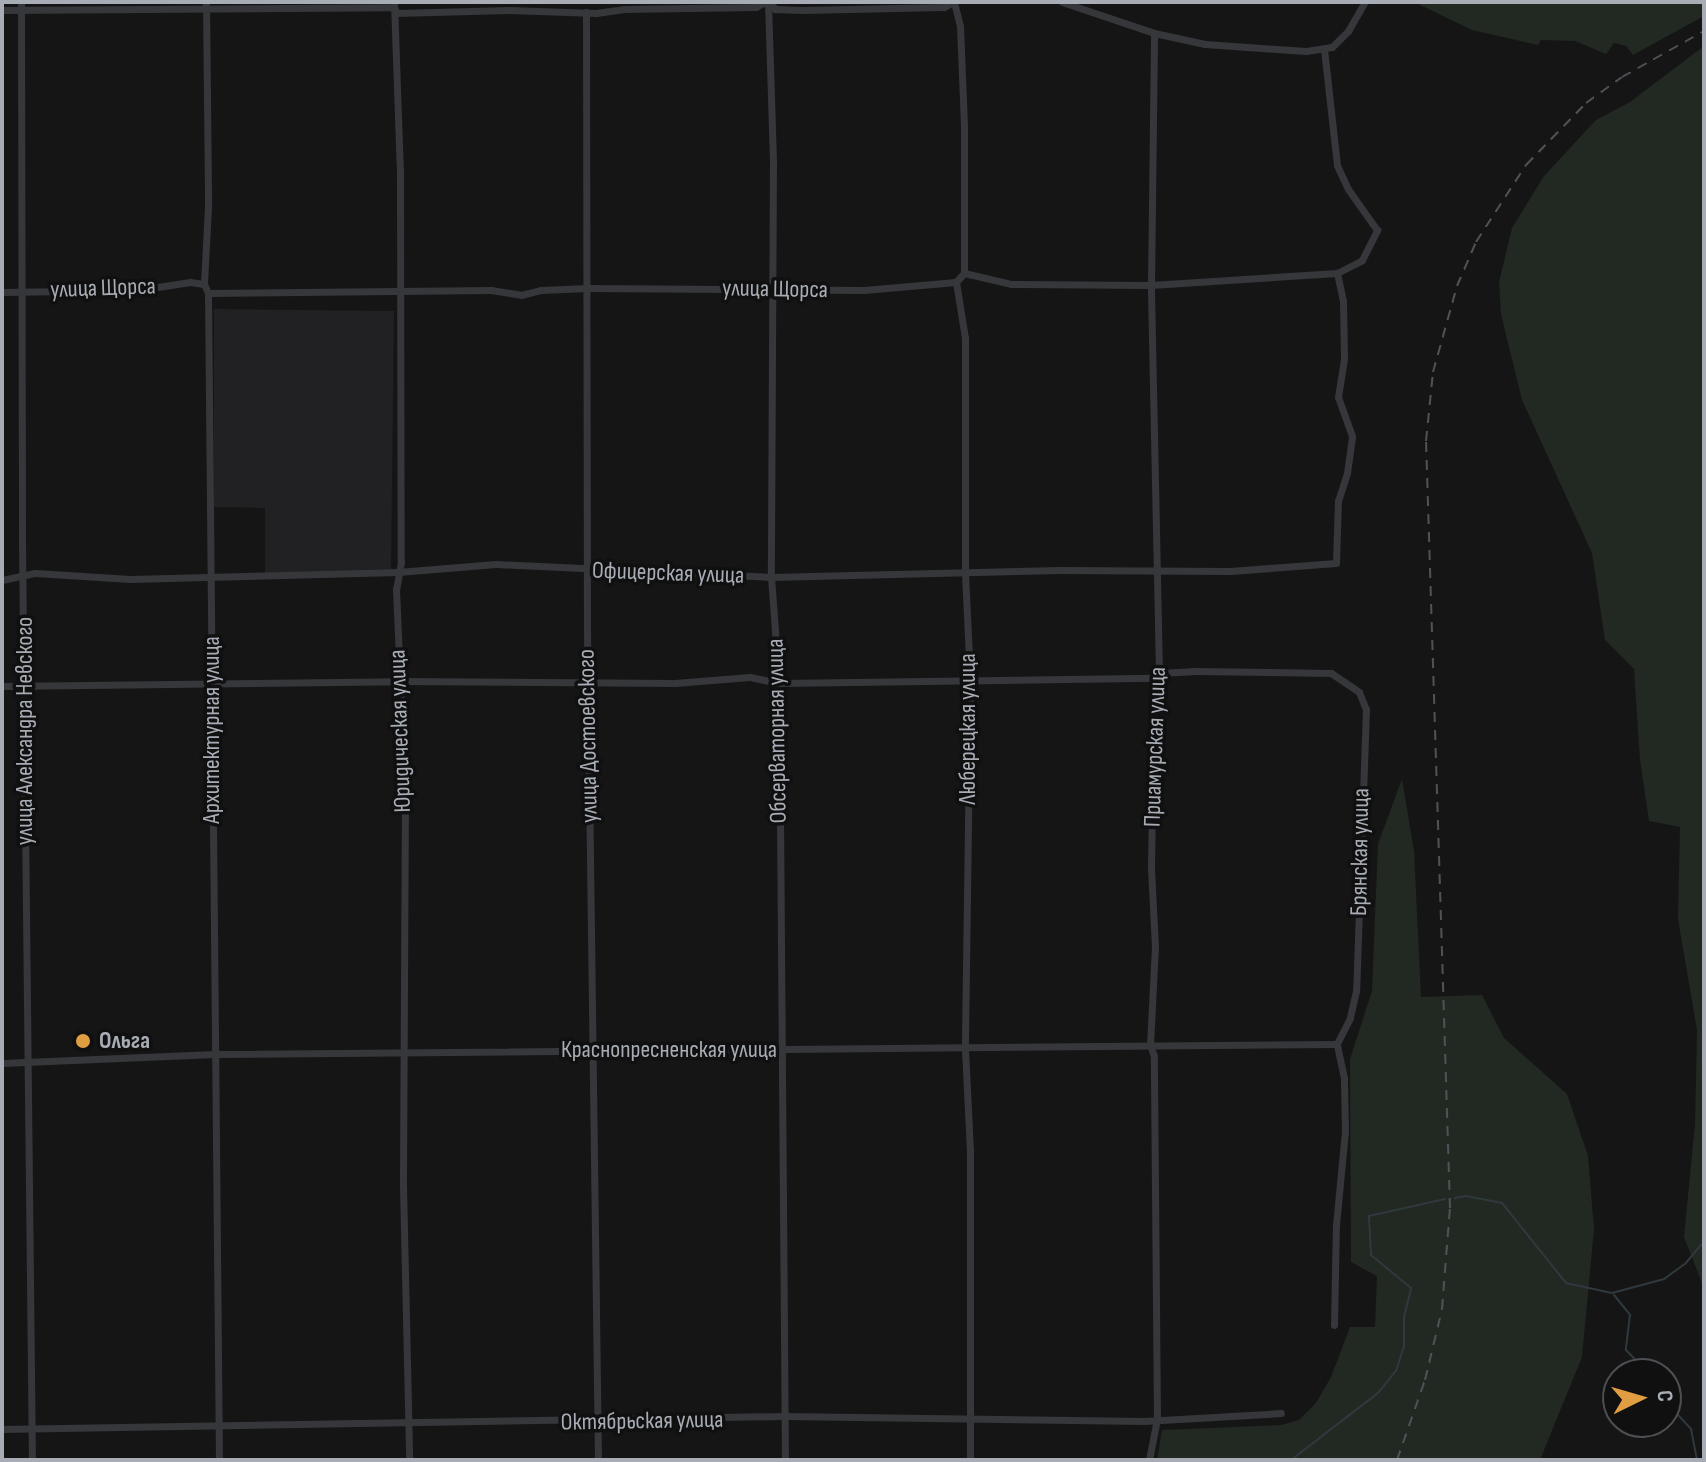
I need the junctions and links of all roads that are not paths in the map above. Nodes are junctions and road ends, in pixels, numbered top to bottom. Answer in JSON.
{"nodes":[{"id":1,"x":768,"y":2,"type":"edge"},
{"id":2,"x":954,"y":2,"type":"edge"},
{"id":3,"x":1062,"y":2,"type":"edge"},
{"id":4,"x":1365,"y":2,"type":"edge"},
{"id":5,"x":22,"y":6,"type":"edge"},
{"id":6,"x":206,"y":6,"type":"edge"},
{"id":7,"x":394,"y":7,"type":"edge"},
{"id":8,"x":2,"y":10,"type":"edge"},
{"id":9,"x":586,"y":12,"type":"junction"},
{"id":10,"x":1154,"y":33,"type":"junction"},
{"id":11,"x":1324,"y":50,"type":"junction"},
{"id":12,"x":964,"y":273,"type":"junction"},
{"id":13,"x":1337,"y":273,"type":"junction"},
{"id":14,"x":956,"y":282,"type":"junction"},
{"id":15,"x":204,"y":284,"type":"junction"},
{"id":16,"x":1151,"y":285,"type":"junction"},
{"id":17,"x":588,"y":288,"type":"junction"},
{"id":18,"x":772,"y":289,"type":"junction"},
{"id":19,"x":400,"y":290,"type":"junction"},
{"id":20,"x":24,"y":291,"type":"junction"},
{"id":21,"x":2,"y":292,"type":"edge"},
{"id":22,"x":208,"y":293,"type":"junction"},
{"id":23,"x":1155,"y":569,"type":"junction"},
{"id":24,"x":589,"y":570,"type":"junction"},
{"id":25,"x":398,"y":572,"type":"junction"},
{"id":26,"x":965,"y":573,"type":"junction"},
{"id":27,"x":25,"y":575,"type":"junction"},
{"id":28,"x":209,"y":575,"type":"junction"},
{"id":29,"x":771,"y":577,"type":"junction"},
{"id":30,"x":2,"y":580,"type":"edge"},
{"id":31,"x":1156,"y":675,"type":"junction"},
{"id":32,"x":589,"y":680,"type":"junction"},
{"id":33,"x":400,"y":681,"type":"junction"},
{"id":34,"x":970,"y":681,"type":"junction"},
{"id":35,"x":779,"y":683,"type":"junction"},
{"id":36,"x":211,"y":684,"type":"junction"},
{"id":37,"x":2,"y":686,"type":"edge"},
{"id":38,"x":25,"y":686,"type":"junction"},
{"id":39,"x":1337,"y":1044,"type":"junction"},
{"id":40,"x":1150,"y":1045,"type":"junction"},
{"id":41,"x":965,"y":1049,"type":"junction"},
{"id":42,"x":591,"y":1050,"type":"junction"},
{"id":43,"x":779,"y":1050,"type":"junction"},
{"id":44,"x":215,"y":1054,"type":"junction"},
{"id":45,"x":403,"y":1054,"type":"junction"},
{"id":46,"x":2,"y":1063,"type":"edge"},
{"id":47,"x":26,"y":1064,"type":"junction"},
{"id":48,"x":1334,"y":1325,"type":"dead end"},
{"id":49,"x":1281,"y":1413,"type":"dead end"},
{"id":50,"x":784,"y":1416,"type":"junction"},
{"id":51,"x":1157,"y":1419,"type":"junction"},
{"id":52,"x":970,"y":1421,"type":"junction"},
{"id":53,"x":406,"y":1422,"type":"junction"},
{"id":54,"x":596,"y":1422,"type":"junction"},
{"id":55,"x":219,"y":1426,"type":"junction"},
{"id":56,"x":2,"y":1429,"type":"edge"},
{"id":57,"x":32,"y":1429,"type":"junction"},
{"id":58,"x":32,"y":1460,"type":"edge"},
{"id":59,"x":219,"y":1460,"type":"edge"},
{"id":60,"x":409,"y":1460,"type":"edge"},
{"id":61,"x":598,"y":1460,"type":"edge"},
{"id":62,"x":785,"y":1460,"type":"edge"},
{"id":63,"x":970,"y":1460,"type":"edge"},
{"id":64,"x":1149,"y":1460,"type":"edge"}],
"edges":[{"from":1,"to":2,"type":"street"},
{"from":1,"to":9,"type":"street"},
{"from":1,"to":18,"type":"street","name":"Обсерваторная улица"},
{"from":2,"to":12,"type":"street"},
{"from":3,"to":10,"type":"street"},
{"from":4,"to":11,"type":"street"},
{"from":5,"to":6,"type":"street"},
{"from":5,"to":8,"type":"street"},
{"from":5,"to":20,"type":"street","name":"улица Александра Невского"},
{"from":6,"to":7,"type":"street"},
{"from":6,"to":15,"type":"street","name":"Архитектурная улица"},
{"from":7,"to":9,"type":"street"},
{"from":7,"to":19,"type":"street","name":"Юридическая улица"},
{"from":9,"to":17,"type":"street","name":"улица Достоевского"},
{"from":10,"to":11,"type":"street"},
{"from":10,"to":16,"type":"street","name":"Приамурская улица"},
{"from":11,"to":13,"type":"street"},
{"from":12,"to":14,"type":"street"},
{"from":12,"to":16,"type":"street"},
{"from":13,"to":16,"type":"street"},
{"from":13,"to":23,"type":"street","name":"Офицерская улица"},
{"from":14,"to":18,"type":"street","name":"улица Щорса"},
{"from":14,"to":26,"type":"street","name":"Люберецкая улица"},
{"from":15,"to":20,"type":"street","name":"улица Щорса"},
{"from":15,"to":22,"type":"street","name":"Архитектурная улица"},
{"from":16,"to":23,"type":"street","name":"Приамурская улица"},
{"from":17,"to":18,"type":"street","name":"улица Щорса"},
{"from":17,"to":19,"type":"street","name":"улица Щорса"},
{"from":17,"to":24,"type":"street","name":"улица Достоевского"},
{"from":18,"to":29,"type":"street","name":"Обсерваторная улица"},
{"from":19,"to":22,"type":"street","name":"улица Щорса"},
{"from":19,"to":25,"type":"street","name":"Юридическая улица"},
{"from":20,"to":21,"type":"street","name":"улица Щорса"},
{"from":20,"to":27,"type":"street","name":"улица Александра Невского"},
{"from":22,"to":28,"type":"street","name":"Архитектурная улица"},
{"from":23,"to":26,"type":"street","name":"Офицерская улица"},
{"from":23,"to":31,"type":"street","name":"Приамурская улица"},
{"from":24,"to":25,"type":"street","name":"Офицерская улица"},
{"from":24,"to":29,"type":"street","name":"Офицерская улица"},
{"from":24,"to":32,"type":"street","name":"улица Достоевского"},
{"from":25,"to":28,"type":"street","name":"Офицерская улица"},
{"from":25,"to":33,"type":"street","name":"Юридическая улица"},
{"from":26,"to":29,"type":"street","name":"Офицерская улица"},
{"from":26,"to":34,"type":"street","name":"Люберецкая улица"},
{"from":27,"to":28,"type":"street","name":"Офицерская улица"},
{"from":27,"to":30,"type":"street","name":"Офицерская улица"},
{"from":27,"to":38,"type":"street","name":"улица Александра Невского"},
{"from":28,"to":36,"type":"street","name":"Архитектурная улица"},
{"from":29,"to":35,"type":"street","name":"Обсерваторная улица"},
{"from":31,"to":34,"type":"street"},
{"from":31,"to":39,"type":"street","name":"Брянская улица"},
{"from":31,"to":40,"type":"street","name":"Приамурская улица"},
{"from":32,"to":33,"type":"street"},
{"from":32,"to":35,"type":"street"},
{"from":32,"to":42,"type":"street","name":"улица Достоевского"},
{"from":33,"to":36,"type":"street"},
{"from":33,"to":45,"type":"street","name":"Юридическая улица"},
{"from":34,"to":35,"type":"street"},
{"from":34,"to":41,"type":"street","name":"Люберецкая улица"},
{"from":35,"to":43,"type":"street","name":"Обсерваторная улица"},
{"from":36,"to":38,"type":"street"},
{"from":36,"to":44,"type":"street","name":"Архитектурная улица"},
{"from":37,"to":38,"type":"street"},
{"from":38,"to":47,"type":"street","name":"улица Александра Невского"},
{"from":39,"to":40,"type":"street","name":"Краснопресненская улица"},
{"from":39,"to":48,"type":"street"},
{"from":40,"to":41,"type":"street","name":"Краснопресненская улица"},
{"from":40,"to":51,"type":"street","name":"Приамурская улица"},
{"from":41,"to":43,"type":"street","name":"Краснопресненская улица"},
{"from":41,"to":52,"type":"street","name":"Люберецкая улица"},
{"from":42,"to":43,"type":"street","name":"Краснопресненская улица"},
{"from":42,"to":45,"type":"street","name":"Краснопресненская улица"},
{"from":42,"to":54,"type":"street","name":"улица Достоевского"},
{"from":43,"to":50,"type":"street","name":"Обсерваторная улица"},
{"from":44,"to":45,"type":"street","name":"Краснопресненская улица"},
{"from":44,"to":47,"type":"street","name":"Краснопресненская улица"},
{"from":44,"to":55,"type":"street","name":"Архитектурная улица"},
{"from":45,"to":53,"type":"street","name":"Юридическая улица"},
{"from":46,"to":47,"type":"street","name":"Краснопресненская улица"},
{"from":47,"to":57,"type":"street","name":"улица Александра Невского"},
{"from":49,"to":51,"type":"street","name":"Октябрьская улица"},
{"from":50,"to":52,"type":"street","name":"Октябрьская улица"},
{"from":50,"to":54,"type":"street","name":"Октябрьская улица"},
{"from":50,"to":62,"type":"street","name":"Обсерваторная улица"},
{"from":51,"to":52,"type":"street","name":"Октябрьская улица"},
{"from":51,"to":64,"type":"street","name":"Приамурская улица"},
{"from":52,"to":63,"type":"street","name":"Люберецкая улица"},
{"from":53,"to":54,"type":"street","name":"Октябрьская улица"},
{"from":53,"to":55,"type":"street","name":"Октябрьская улица"},
{"from":53,"to":60,"type":"street","name":"Юридическая улица"},
{"from":54,"to":61,"type":"street","name":"улица Достоевского"},
{"from":55,"to":57,"type":"street","name":"Октябрьская улица"},
{"from":55,"to":59,"type":"street","name":"Архитектурная улица"},
{"from":56,"to":57,"type":"street","name":"Октябрьская улица"},
{"from":57,"to":58,"type":"street","name":"улица Александра Невского"}]}
